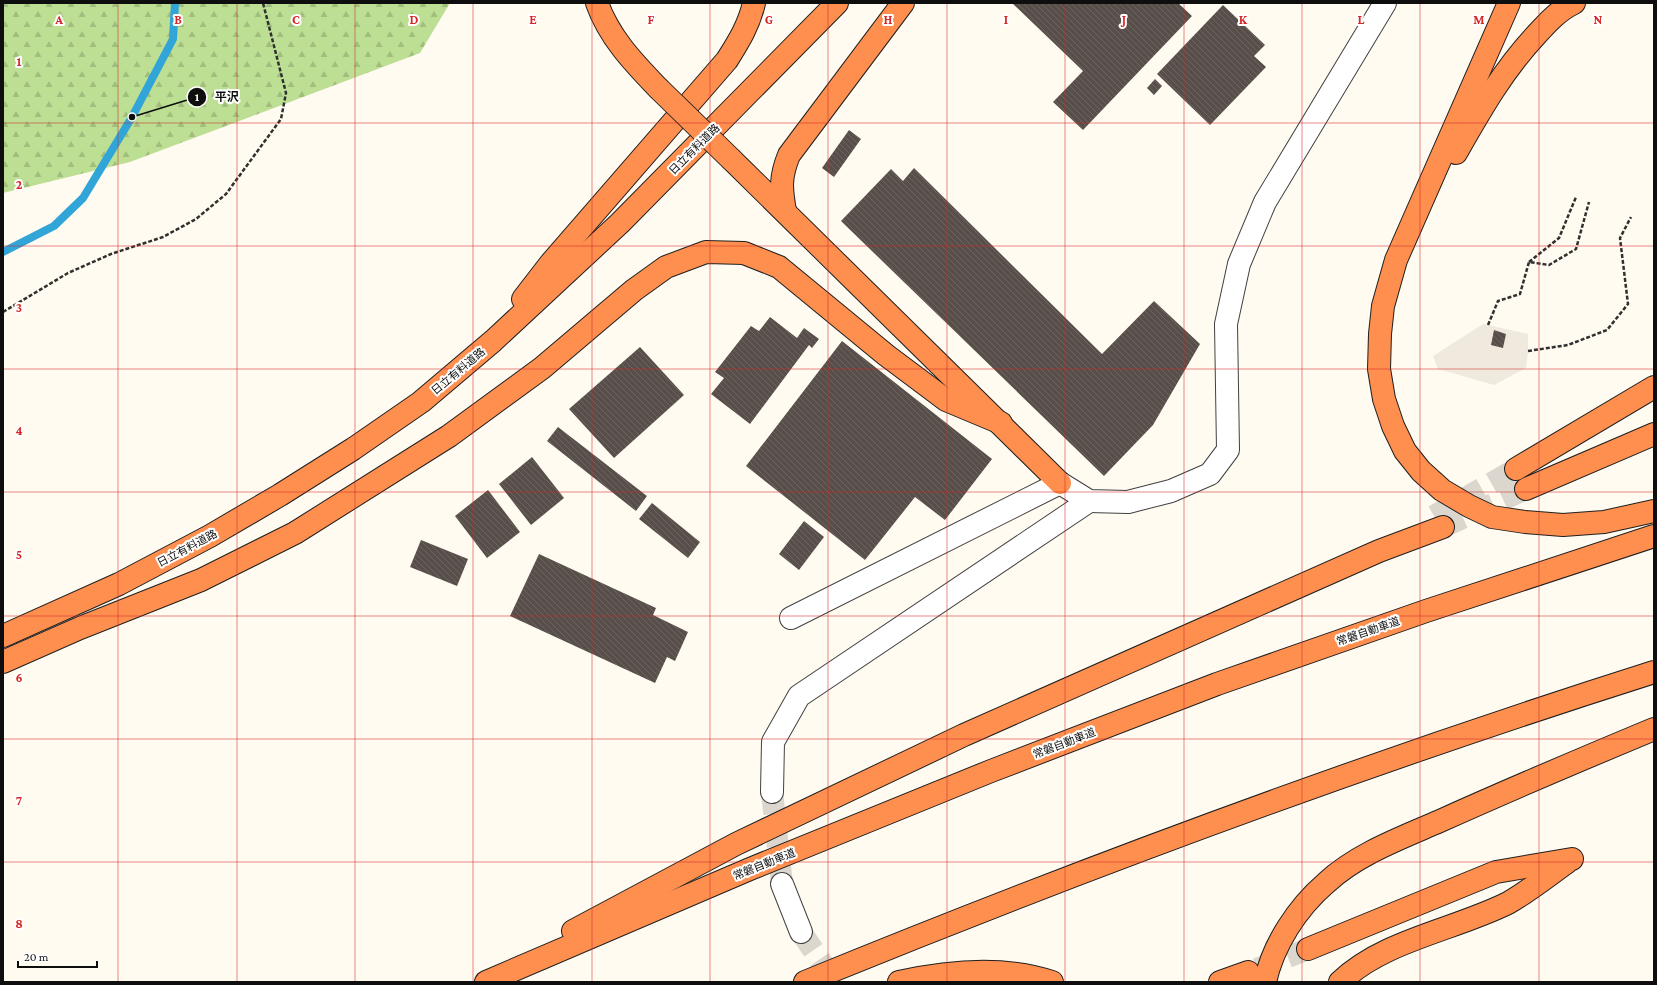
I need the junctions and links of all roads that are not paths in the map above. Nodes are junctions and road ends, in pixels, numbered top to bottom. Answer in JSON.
{"nodes":[{"id":1,"x":597,"y":3,"type":"edge"},
{"id":2,"x":754,"y":3,"type":"edge"},
{"id":3,"x":837,"y":3,"type":"edge"},
{"id":4,"x":903,"y":3,"type":"edge"},
{"id":5,"x":1385,"y":3,"type":"edge"},
{"id":6,"x":1509,"y":3,"type":"edge"},
{"id":7,"x":1574,"y":3,"type":"edge"},
{"id":8,"x":1430,"y":183,"type":"junction"},
{"id":9,"x":785,"y":211,"type":"junction"},
{"id":10,"x":493,"y":341,"type":"junction"},
{"id":11,"x":1654,"y":387,"type":"edge"},
{"id":12,"x":1000,"y":423,"type":"junction"},
{"id":13,"x":1654,"y":434,"type":"edge"},
{"id":14,"x":1516,"y":469,"type":"tunnel mouth"},
{"id":15,"x":1060,"y":483,"type":"junction"},
{"id":16,"x":1526,"y":489,"type":"tunnel mouth"},
{"id":17,"x":1090,"y":501,"type":"junction"},
{"id":18,"x":1654,"y":511,"type":"edge"},
{"id":19,"x":1438,"y":521,"type":"tunnel mouth"},
{"id":20,"x":1654,"y":536,"type":"edge"},
{"id":21,"x":791,"y":618,"type":"dead end"},
{"id":22,"x":3,"y":636,"type":"edge"},
{"id":23,"x":3,"y":662,"type":"edge"},
{"id":24,"x":1654,"y":672,"type":"edge"},
{"id":25,"x":1654,"y":729,"type":"edge"},
{"id":26,"x":772,"y":792,"type":"tunnel mouth"},
{"id":27,"x":782,"y":884,"type":"tunnel mouth"},
{"id":28,"x":801,"y":932,"type":"tunnel mouth"},
{"id":29,"x":1308,"y":949,"type":"tunnel mouth"},
{"id":30,"x":1257,"y":977,"type":"edge"},
{"id":31,"x":476,"y":982,"type":"edge"},
{"id":32,"x":486,"y":982,"type":"edge"},
{"id":33,"x":805,"y":982,"type":"edge"},
{"id":34,"x":899,"y":982,"type":"edge"},
{"id":35,"x":1052,"y":982,"type":"edge"},
{"id":36,"x":1220,"y":982,"type":"edge"},
{"id":37,"x":1340,"y":982,"type":"edge"}],
"edges":[{"from":1,"to":9,"type":"highway","bridge":true},
{"from":2,"to":10,"type":"highway"},
{"from":3,"to":10,"type":"highway","name":"日立有料道路"},
{"from":4,"to":9,"type":"highway"},
{"from":5,"to":17,"type":"street"},
{"from":6,"to":8,"type":"highway"},
{"from":7,"to":8,"type":"highway"},
{"from":8,"to":18,"type":"highway"},
{"from":9,"to":12,"type":"highway"},
{"from":10,"to":22,"type":"highway","name":"日立有料道路"},
{"from":11,"to":14,"type":"highway"},
{"from":12,"to":15,"type":"highway"},
{"from":12,"to":23,"type":"highway"},
{"from":13,"to":16,"type":"highway"},
{"from":15,"to":17,"type":"street"},
{"from":15,"to":21,"type":"street"},
{"from":17,"to":26,"type":"street"},
{"from":19,"to":31,"type":"highway"},
{"from":20,"to":32,"type":"highway","name":"常磐自動車道"},
{"from":24,"to":33,"type":"highway"},
{"from":25,"to":30,"type":"highway"},
{"from":27,"to":28,"type":"street"},
{"from":29,"to":37,"type":"highway"},
{"from":30,"to":36,"type":"highway"},
{"from":34,"to":35,"type":"highway"}]}
